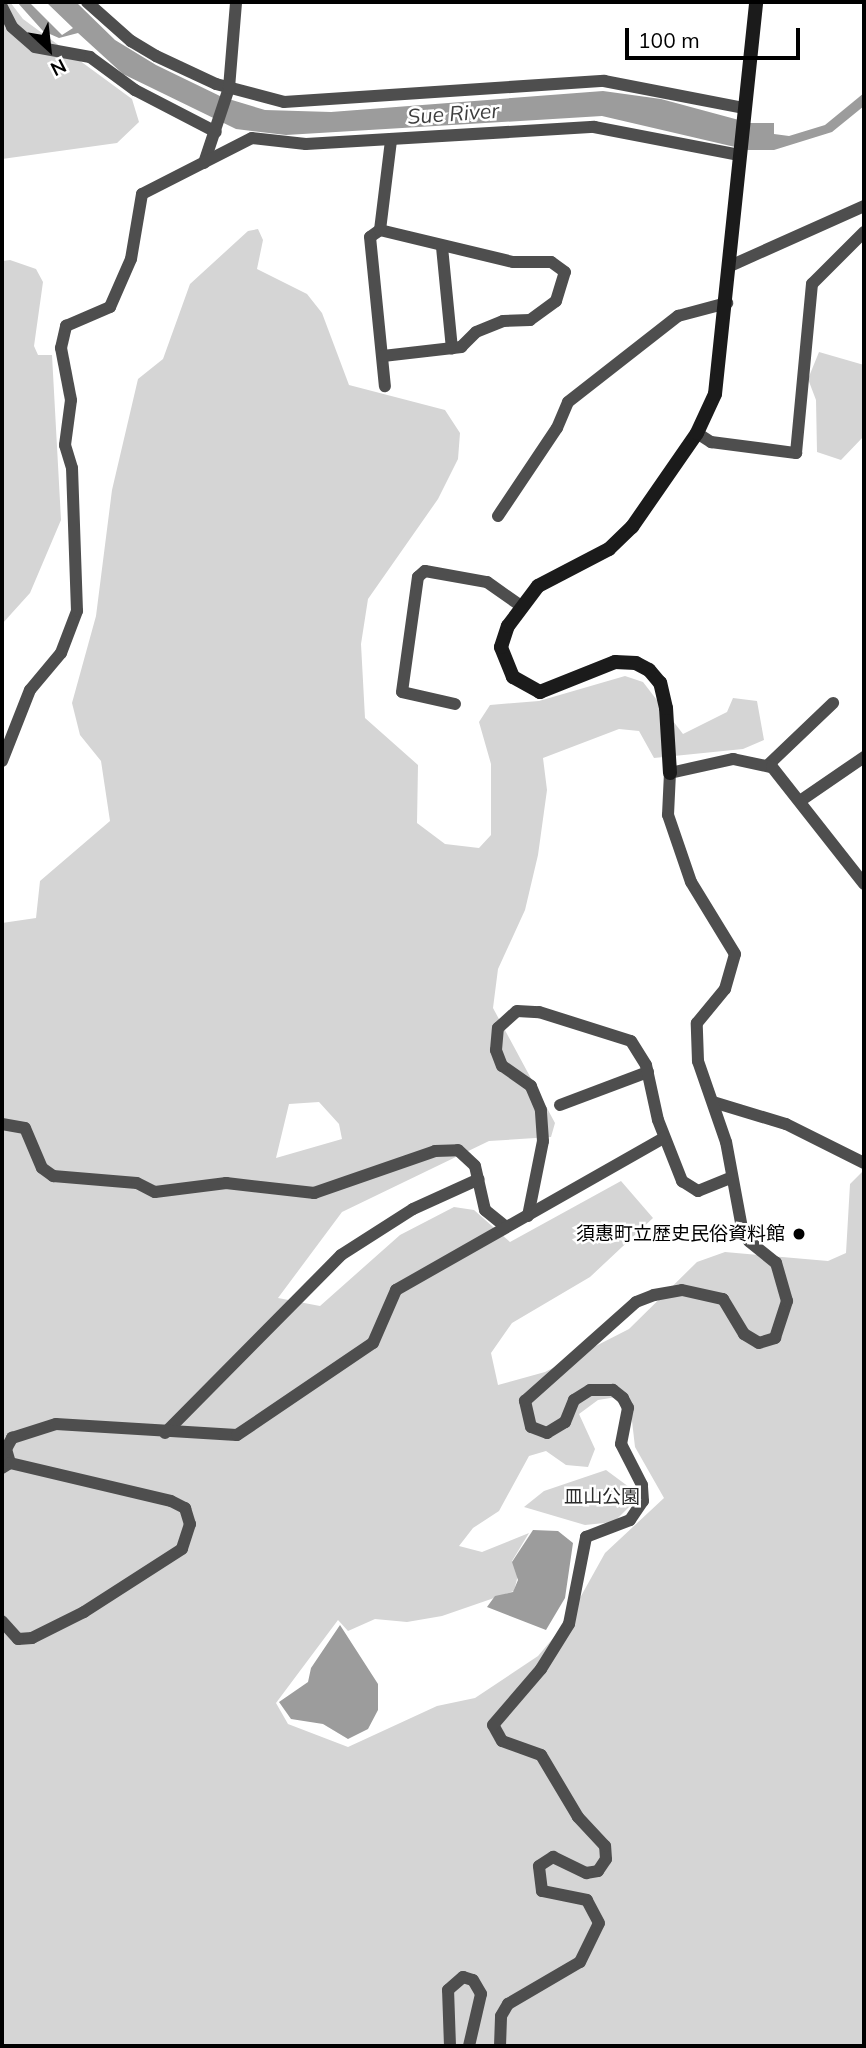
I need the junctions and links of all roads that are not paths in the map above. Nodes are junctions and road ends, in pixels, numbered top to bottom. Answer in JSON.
{"nodes":[{"id":1,"x":87,"y":2,"type":"edge"},
{"id":2,"x":236,"y":2,"type":"edge"},
{"id":3,"x":756,"y":2,"type":"edge"},
{"id":4,"x":2,"y":8,"type":"edge"},
{"id":5,"x":229,"y":88,"type":"junction"},
{"id":6,"x":744,"y":112,"type":"junction"},
{"id":7,"x":217,"y":130,"type":"junction"},
{"id":8,"x":391,"y":140,"type":"junction"},
{"id":9,"x":740,"y":153,"type":"junction"},
{"id":10,"x":204,"y":163,"type":"junction"},
{"id":11,"x":864,"y":206,"type":"edge"},
{"id":12,"x":380,"y":230,"type":"junction"},
{"id":13,"x":864,"y":232,"type":"edge"},
{"id":14,"x":442,"y":247,"type":"junction"},
{"id":15,"x":730,"y":266,"type":"junction"},
{"id":16,"x":727,"y":303,"type":"junction"},
{"id":17,"x":453,"y":349,"type":"junction"},
{"id":18,"x":383,"y":356,"type":"junction"},
{"id":19,"x":385,"y":386,"type":"dead end"},
{"id":20,"x":697,"y":433,"type":"junction"},
{"id":21,"x":498,"y":516,"type":"dead end"},
{"id":22,"x":521,"y":606,"type":"junction"},
{"id":23,"x":833,"y":703,"type":"dead end"},
{"id":24,"x":455,"y":704,"type":"dead end"},
{"id":25,"x":864,"y":757,"type":"edge"},
{"id":26,"x":2,"y":761,"type":"edge"},
{"id":27,"x":768,"y":765,"type":"junction"},
{"id":28,"x":670,"y":773,"type":"junction"},
{"id":29,"x":800,"y":801,"type":"junction"},
{"id":30,"x":864,"y":884,"type":"edge"},
{"id":31,"x":648,"y":1072,"type":"junction"},
{"id":32,"x":713,"y":1102,"type":"junction"},
{"id":33,"x":560,"y":1105,"type":"dead end"},
{"id":34,"x":2,"y":1125,"type":"edge"},
{"id":35,"x":664,"y":1138,"type":"junction"},
{"id":36,"x":864,"y":1163,"type":"edge"},
{"id":37,"x":730,"y":1178,"type":"junction"},
{"id":38,"x":479,"y":1179,"type":"junction"},
{"id":39,"x":528,"y":1216,"type":"junction"},
{"id":40,"x":506,"y":1227,"type":"junction"},
{"id":41,"x":165,"y":1433,"type":"junction"},
{"id":42,"x":6,"y":1465,"type":"edge"},
{"id":43,"x":2,"y":1621,"type":"edge"},
{"id":44,"x":450,"y":2046,"type":"edge"},
{"id":45,"x":470,"y":2046,"type":"edge"},
{"id":46,"x":500,"y":2046,"type":"edge"}],
"edges":[{"from":1,"to":5,"type":"street"},
{"from":2,"to":5,"type":"street"},
{"from":3,"to":6,"type":"street"},
{"from":4,"to":7,"type":"street"},
{"from":5,"to":6,"type":"street"},
{"from":5,"to":7,"type":"street"},
{"from":6,"to":9,"type":"street"},
{"from":7,"to":10,"type":"street"},
{"from":8,"to":9,"type":"street"},
{"from":8,"to":10,"type":"street"},
{"from":8,"to":12,"type":"street"},
{"from":9,"to":15,"type":"street"},
{"from":10,"to":26,"type":"street"},
{"from":11,"to":15,"type":"street"},
{"from":12,"to":14,"type":"street"},
{"from":12,"to":18,"type":"street"},
{"from":13,"to":20,"type":"street"},
{"from":14,"to":17,"type":"street"},
{"from":14,"to":17,"type":"street"},
{"from":15,"to":16,"type":"street"},
{"from":16,"to":20,"type":"street"},
{"from":16,"to":21,"type":"street"},
{"from":17,"to":18,"type":"street"},
{"from":18,"to":19,"type":"street"},
{"from":20,"to":22,"type":"street"},
{"from":22,"to":24,"type":"street"},
{"from":22,"to":28,"type":"street"},
{"from":23,"to":27,"type":"street"},
{"from":25,"to":29,"type":"street"},
{"from":27,"to":28,"type":"street"},
{"from":27,"to":29,"type":"street"},
{"from":28,"to":32,"type":"street"},
{"from":29,"to":30,"type":"street"},
{"from":31,"to":33,"type":"street"},
{"from":31,"to":35,"type":"street"},
{"from":31,"to":39,"type":"street"},
{"from":32,"to":36,"type":"street"},
{"from":32,"to":37,"type":"street"},
{"from":34,"to":38,"type":"street"},
{"from":35,"to":37,"type":"street"},
{"from":35,"to":39,"type":"street"},
{"from":37,"to":46,"type":"street"},
{"from":38,"to":40,"type":"street"},
{"from":38,"to":41,"type":"street"},
{"from":39,"to":40,"type":"street"},
{"from":40,"to":41,"type":"street"},
{"from":41,"to":42,"type":"street"},
{"from":42,"to":43,"type":"street"},
{"from":44,"to":45,"type":"street"}]}
